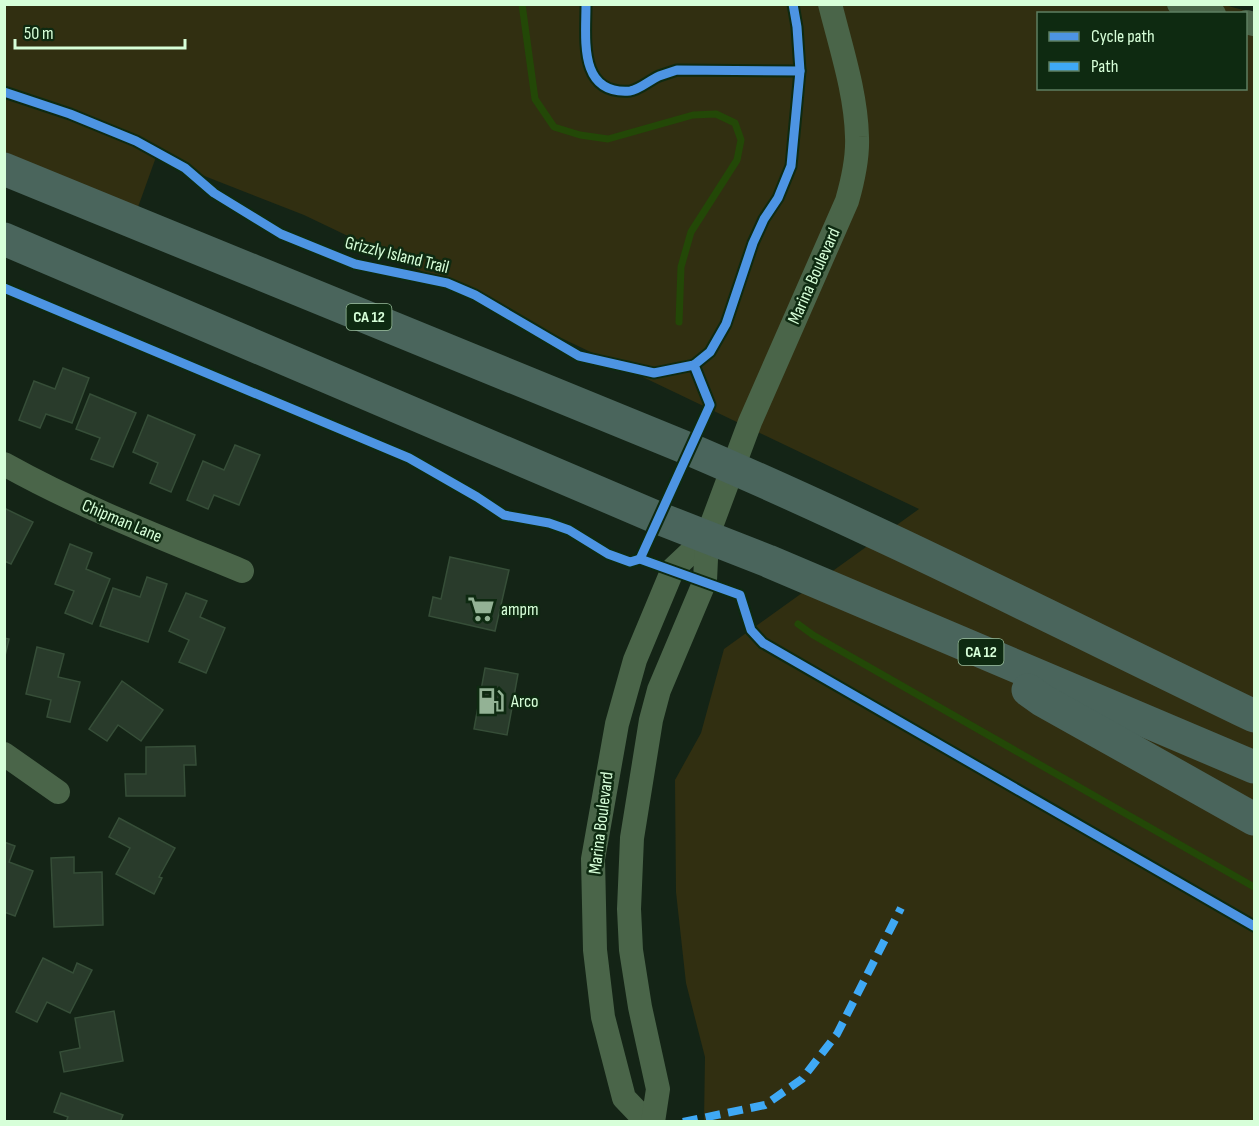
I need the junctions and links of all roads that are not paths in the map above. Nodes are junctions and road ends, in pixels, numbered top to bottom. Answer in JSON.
{"nodes":[{"id":1,"x":830,"y":4,"type":"edge"},
{"id":2,"x":1179,"y":4,"type":"edge"},
{"id":3,"x":1207,"y":12,"type":"edge"},
{"id":4,"x":4,"y":169,"type":"edge"},
{"id":5,"x":4,"y":239,"type":"edge"},
{"id":6,"x":4,"y":464,"type":"edge"},
{"id":7,"x":733,"y":468,"type":"junction"},
{"id":8,"x":706,"y":537,"type":"junction"},
{"id":9,"x":242,"y":571,"type":"dead end"},
{"id":10,"x":966,"y":645,"type":"junction"},
{"id":11,"x":1254,"y":716,"type":"edge"},
{"id":12,"x":4,"y":753,"type":"edge"},
{"id":13,"x":1254,"y":767,"type":"edge"},
{"id":14,"x":607,"y":774,"type":"junction"},
{"id":15,"x":58,"y":792,"type":"dead end"},
{"id":16,"x":1254,"y":819,"type":"edge"},
{"id":17,"x":632,"y":838,"type":"junction"},
{"id":18,"x":647,"y":1122,"type":"edge"},
{"id":19,"x":653,"y":1122,"type":"edge"}],
"edges":[{"from":1,"to":7,"type":"street","name":"Marina Boulevard"},
{"from":2,"to":3,"type":"street"},
{"from":4,"to":7,"type":"highway","number":"CA 12"},
{"from":5,"to":8,"type":"highway","number":"CA 12"},
{"from":6,"to":9,"type":"street","name":"Chipman Lane"},
{"from":7,"to":8,"type":"street","name":"Marina Boulevard"},
{"from":7,"to":11,"type":"highway","number":"CA 12"},
{"from":8,"to":10,"type":"highway","number":"CA 12"},
{"from":8,"to":14,"type":"street","name":"Marina Boulevard"},
{"from":8,"to":17,"type":"street","name":"Marina Boulevard"},
{"from":10,"to":13,"type":"highway","number":"CA 12"},
{"from":10,"to":16,"type":"highway"},
{"from":12,"to":15,"type":"street"},
{"from":14,"to":17,"type":"street"},
{"from":14,"to":18,"type":"street","name":"Marina Boulevard"},
{"from":17,"to":19,"type":"street","name":"Marina Boulevard"}]}
